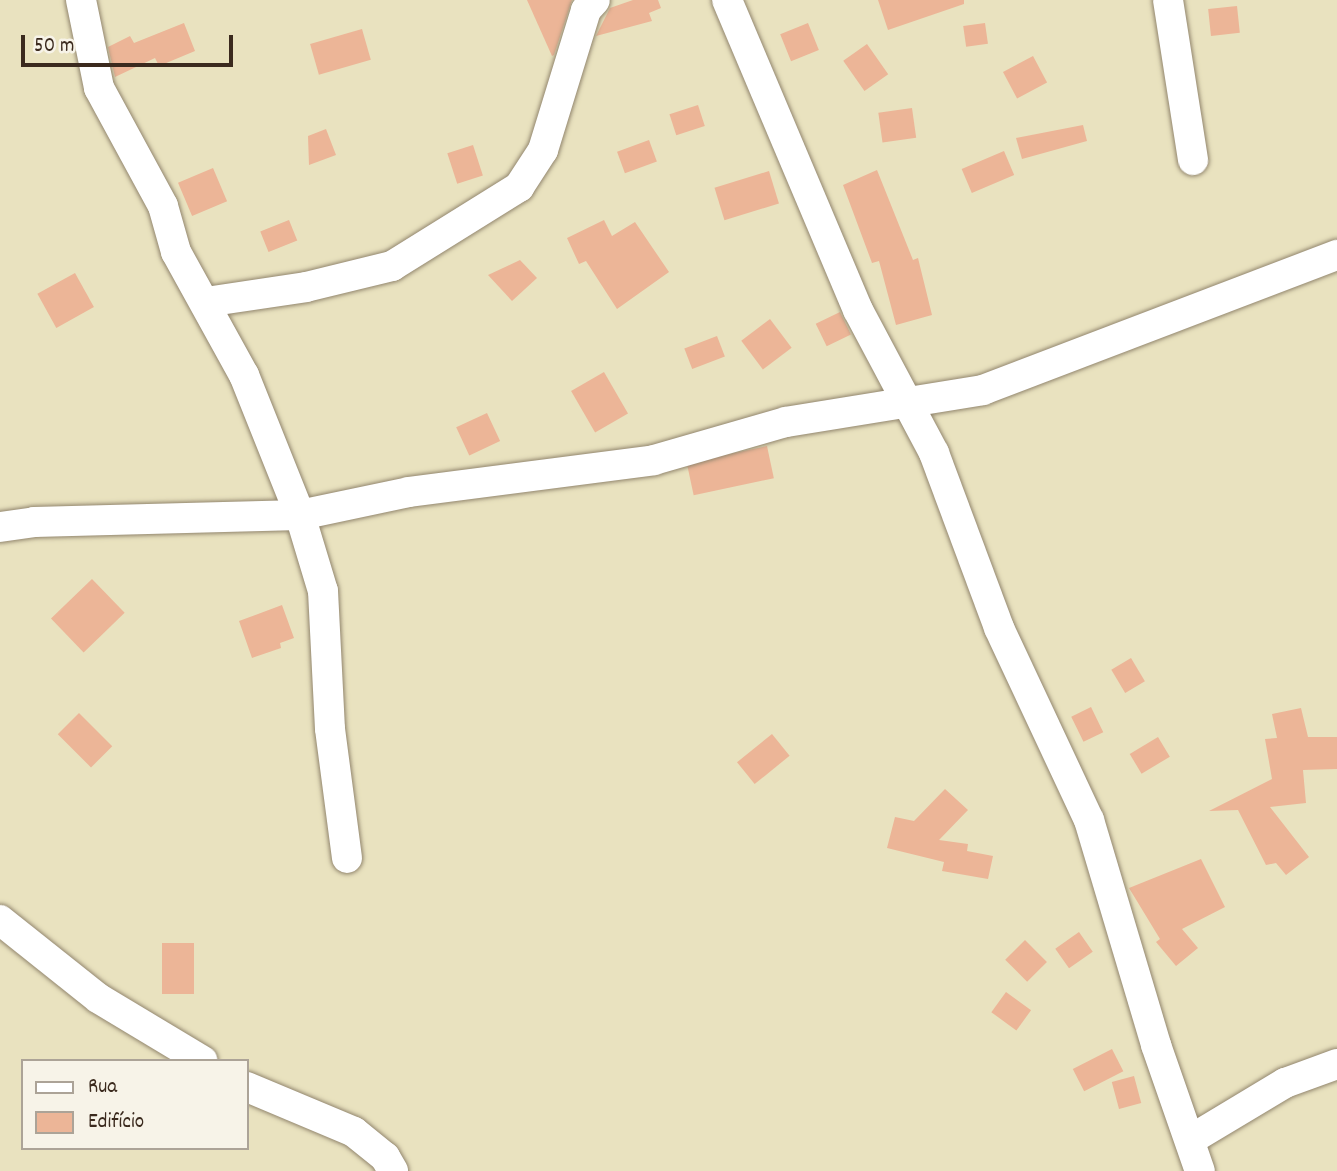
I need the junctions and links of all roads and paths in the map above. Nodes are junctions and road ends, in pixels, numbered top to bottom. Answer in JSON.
{"nodes":[{"id":1,"x":81,"y":0,"type":"edge"},
{"id":2,"x":595,"y":0,"type":"edge"},
{"id":3,"x":727,"y":0,"type":"edge"},
{"id":4,"x":1168,"y":0,"type":"edge"},
{"id":5,"x":1193,"y":160,"type":"dead end"},
{"id":6,"x":1337,"y":255,"type":"edge"},
{"id":7,"x":206,"y":302,"type":"junction"},
{"id":8,"x":908,"y":405,"type":"junction"},
{"id":9,"x":300,"y":515,"type":"junction"},
{"id":10,"x":0,"y":527,"type":"edge"},
{"id":11,"x":347,"y":858,"type":"dead end"},
{"id":12,"x":0,"y":920,"type":"edge"},
{"id":13,"x":200,"y":1059,"type":"edge"},
{"id":14,"x":1337,"y":1064,"type":"edge"},
{"id":15,"x":248,"y":1087,"type":"edge"},
{"id":16,"x":1190,"y":1140,"type":"junction"},
{"id":17,"x":393,"y":1171,"type":"edge"},
{"id":18,"x":1200,"y":1171,"type":"edge"}],
"edges":[{"from":1,"to":7,"type":"street"},
{"from":2,"to":7,"type":"street"},
{"from":3,"to":8,"type":"street"},
{"from":4,"to":5,"type":"street"},
{"from":6,"to":8,"type":"street"},
{"from":7,"to":9,"type":"street"},
{"from":8,"to":9,"type":"street"},
{"from":8,"to":16,"type":"street"},
{"from":9,"to":10,"type":"street"},
{"from":9,"to":11,"type":"street"},
{"from":12,"to":13,"type":"street"},
{"from":14,"to":16,"type":"street"},
{"from":15,"to":17,"type":"street"},
{"from":16,"to":18,"type":"street"}]}
